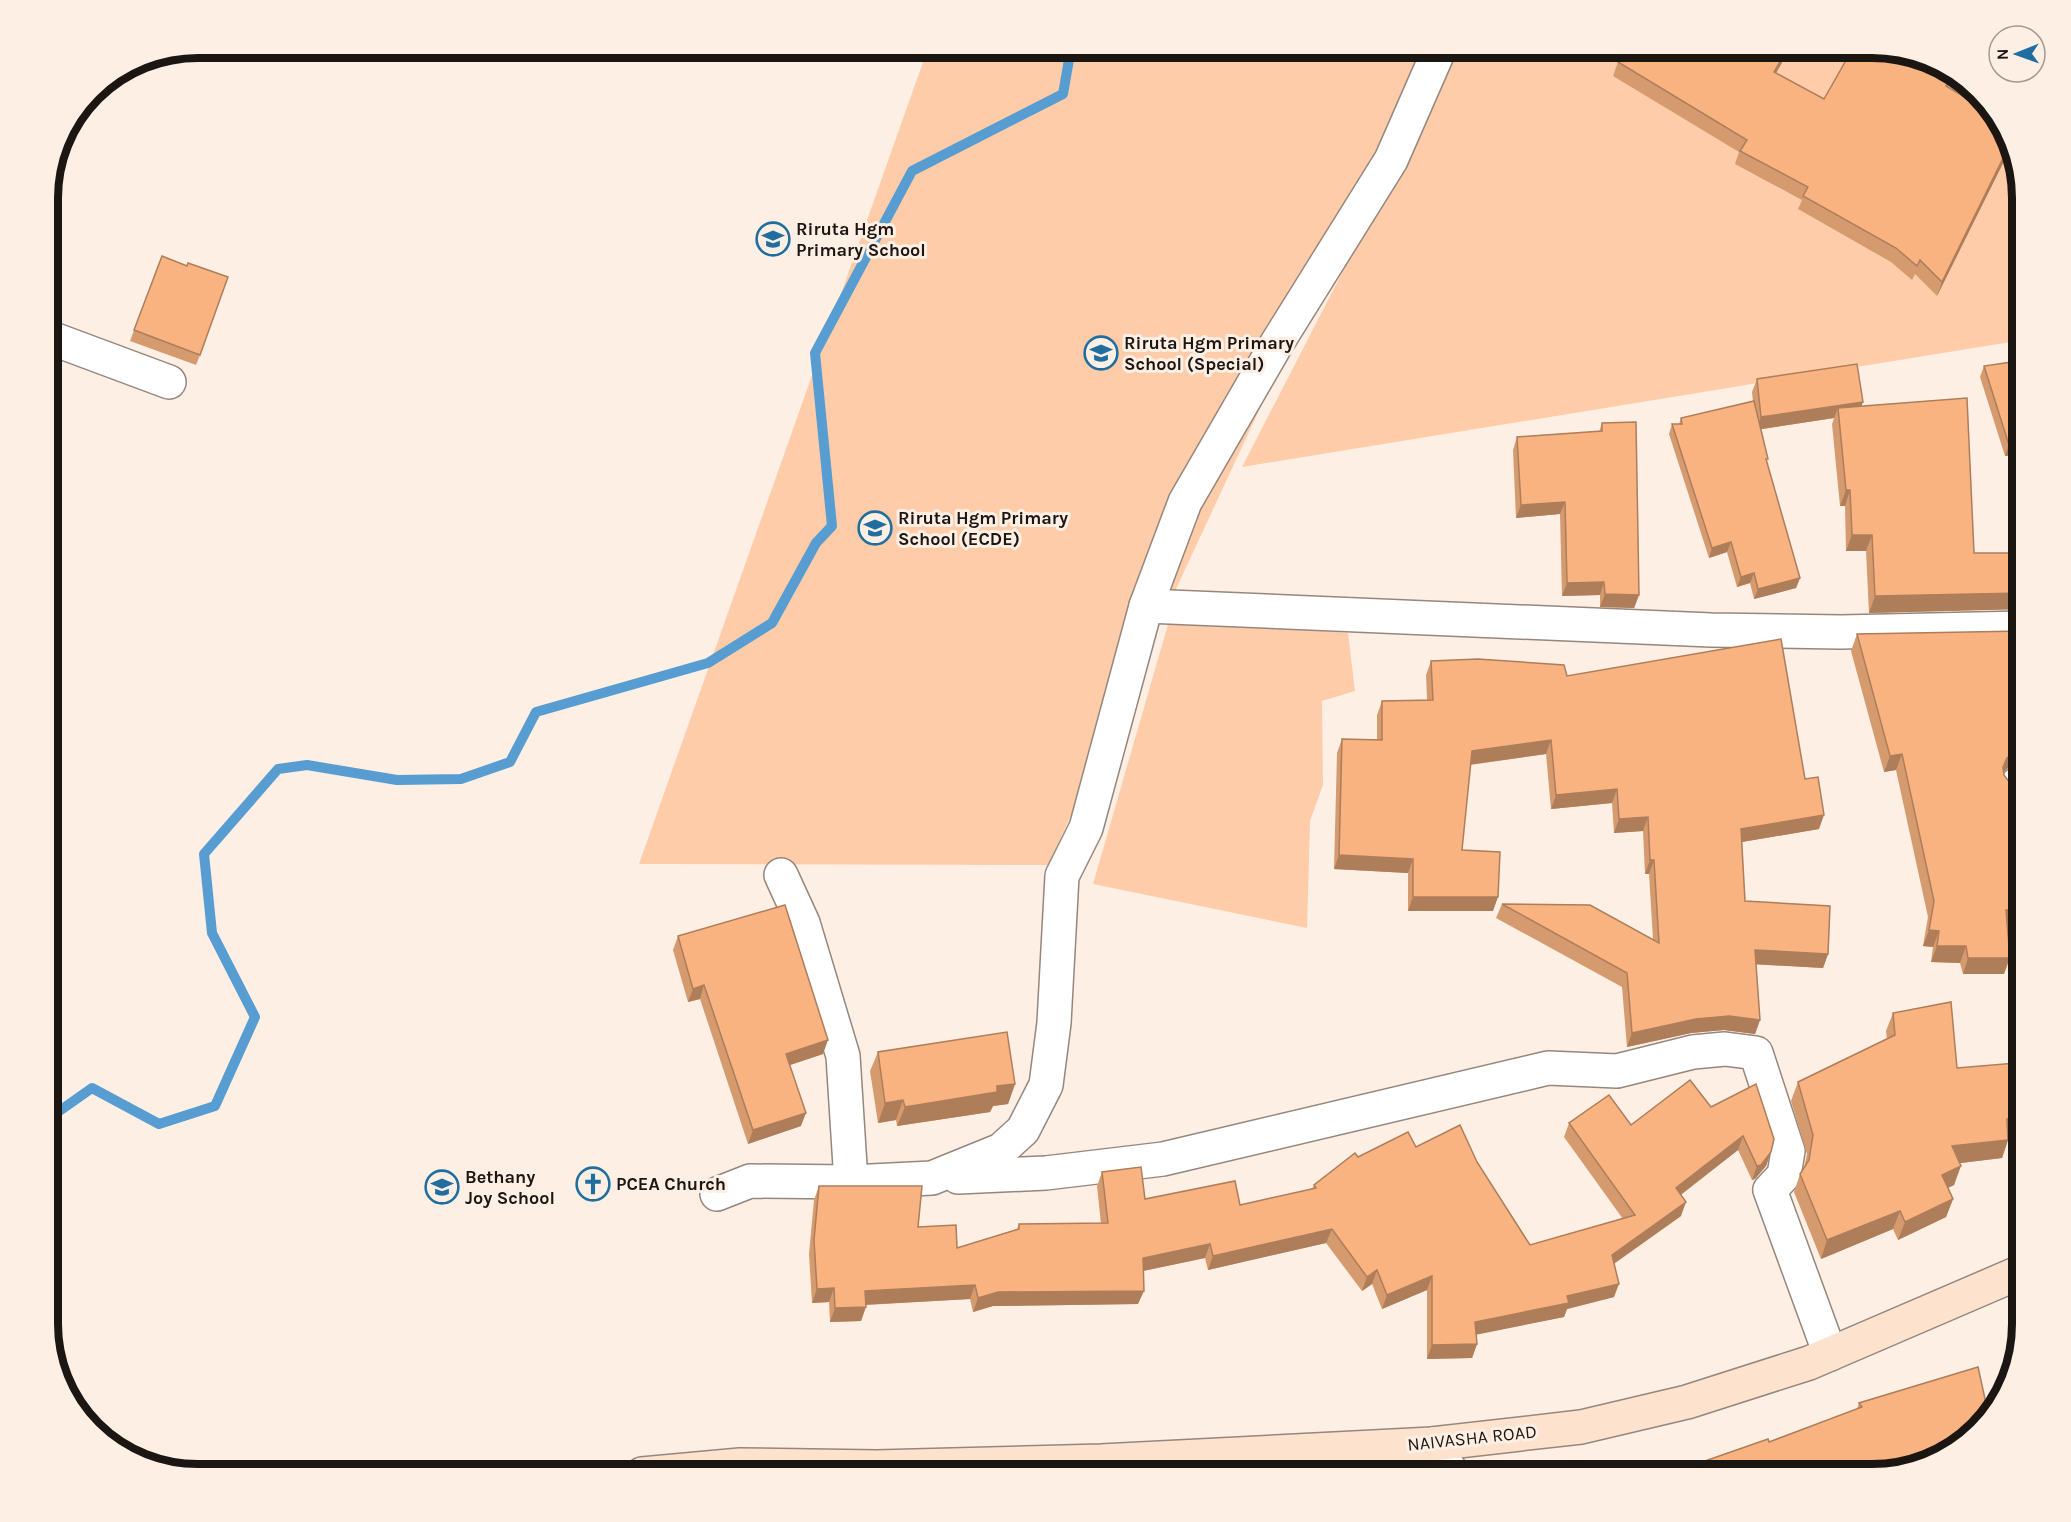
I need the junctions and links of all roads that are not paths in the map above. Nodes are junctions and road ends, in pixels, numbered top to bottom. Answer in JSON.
{"nodes":[{"id":1,"x":1435,"y":59,"type":"edge"},
{"id":2,"x":59,"y":341,"type":"edge"},
{"id":3,"x":169,"y":382,"type":"dead end"},
{"id":4,"x":1146,"y":606,"type":"junction"},
{"id":5,"x":2012,"y":628,"type":"edge"},
{"id":6,"x":782,"y":875,"type":"dead end"},
{"id":7,"x":932,"y":1178,"type":"junction"},
{"id":8,"x":851,"y":1182,"type":"junction"},
{"id":9,"x":717,"y":1194,"type":"dead end"},
{"id":10,"x":2012,"y":1276,"type":"edge"},
{"id":11,"x":1830,"y":1354,"type":"junction"},
{"id":12,"x":1432,"y":1444,"type":"junction"},
{"id":13,"x":1109,"y":1464,"type":"edge"},
{"id":14,"x":1446,"y":1464,"type":"edge"}],
"edges":[{"from":1,"to":4,"type":"street"},
{"from":2,"to":3,"type":"street"},
{"from":4,"to":5,"type":"street"},
{"from":4,"to":7,"type":"street"},
{"from":6,"to":8,"type":"street"},
{"from":7,"to":8,"type":"street"},
{"from":7,"to":11,"type":"street"},
{"from":8,"to":9,"type":"street"},
{"from":10,"to":11,"type":"main road","name":"NAIVASHA ROAD"},
{"from":11,"to":12,"type":"main road","name":"NAIVASHA ROAD"},
{"from":12,"to":13,"type":"main road","name":"NAIVASHA ROAD"},
{"from":12,"to":14,"type":"street"}]}
